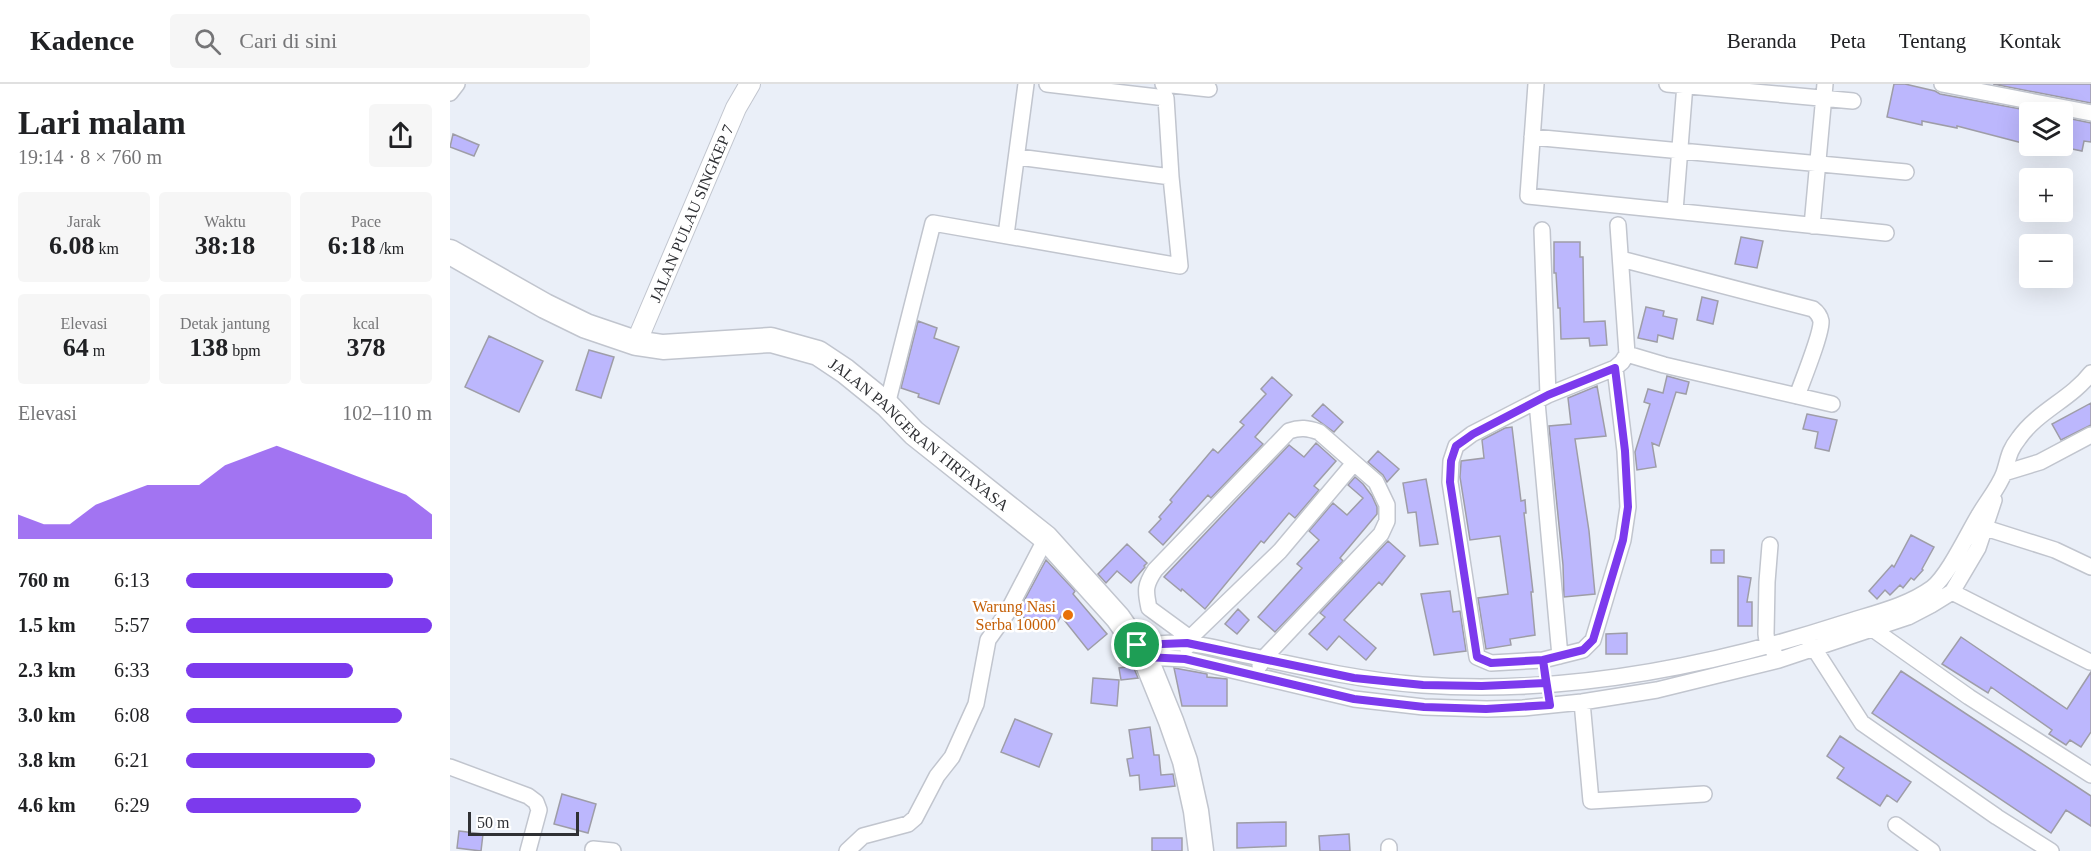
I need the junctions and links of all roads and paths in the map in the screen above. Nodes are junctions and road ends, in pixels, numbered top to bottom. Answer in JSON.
{"nodes":[{"id":1,"x":457,"y":84,"type":"edge"},
{"id":2,"x":750,"y":84,"type":"edge"},
{"id":3,"x":1026,"y":84,"type":"edge"},
{"id":4,"x":1047,"y":84,"type":"edge"},
{"id":5,"x":1163,"y":84,"type":"edge"},
{"id":6,"x":1536,"y":84,"type":"edge"},
{"id":7,"x":1667,"y":84,"type":"edge"},
{"id":8,"x":1942,"y":84,"type":"edge"},
{"id":9,"x":1685,"y":85,"type":"edge"},
{"id":10,"x":1209,"y":89,"type":"dead end"},
{"id":11,"x":1824,"y":91,"type":"edge"},
{"id":12,"x":450,"y":93,"type":"edge"},
{"id":13,"x":1853,"y":102,"type":"dead end"},
{"id":14,"x":2091,"y":112,"type":"edge"},
{"id":15,"x":1532,"y":137,"type":"junction"},
{"id":16,"x":1679,"y":150,"type":"junction"},
{"id":17,"x":1018,"y":157,"type":"junction"},
{"id":18,"x":1818,"y":163,"type":"junction"},
{"id":19,"x":1906,"y":172,"type":"dead end"},
{"id":20,"x":1171,"y":177,"type":"junction"},
{"id":21,"x":1675,"y":211,"type":"junction"},
{"id":22,"x":1618,"y":225,"type":"dead end"},
{"id":23,"x":1812,"y":226,"type":"junction"},
{"id":24,"x":1542,"y":230,"type":"dead end"},
{"id":25,"x":1886,"y":233,"type":"dead end"},
{"id":26,"x":1006,"y":235,"type":"junction"},
{"id":27,"x":450,"y":252,"type":"edge"},
{"id":28,"x":1620,"y":259,"type":"junction"},
{"id":29,"x":636,"y":343,"type":"junction"},
{"id":30,"x":1627,"y":354,"type":"junction"},
{"id":31,"x":1615,"y":368,"type":"junction"},
{"id":32,"x":2091,"y":373,"type":"edge"},
{"id":33,"x":1797,"y":396,"type":"junction"},
{"id":34,"x":1542,"y":398,"type":"junction"},
{"id":35,"x":1832,"y":404,"type":"dead end"},
{"id":36,"x":886,"y":405,"type":"junction"},
{"id":37,"x":2091,"y":435,"type":"edge"},
{"id":38,"x":1354,"y":463,"type":"junction"},
{"id":39,"x":2002,"y":476,"type":"junction"},
{"id":40,"x":1979,"y":526,"type":"junction"},
{"id":41,"x":1046,"y":538,"type":"junction"},
{"id":42,"x":1770,"y":545,"type":"dead end"},
{"id":43,"x":2091,"y":567,"type":"edge"},
{"id":44,"x":1952,"y":592,"type":"junction"},
{"id":45,"x":1858,"y":619,"type":"junction"},
{"id":46,"x":1871,"y":628,"type":"junction"},
{"id":47,"x":1810,"y":642,"type":"junction"},
{"id":48,"x":1770,"y":645,"type":"junction"},
{"id":49,"x":1187,"y":647,"type":"junction"},
{"id":50,"x":1141,"y":651,"type":"junction"},
{"id":51,"x":1560,"y":656,"type":"junction"},
{"id":52,"x":1263,"y":659,"type":"junction"},
{"id":53,"x":1543,"y":660,"type":"junction"},
{"id":54,"x":1779,"y":660,"type":"junction"},
{"id":55,"x":2091,"y":662,"type":"edge"},
{"id":56,"x":1255,"y":674,"type":"junction"},
{"id":57,"x":1367,"y":679,"type":"junction"},
{"id":58,"x":1546,"y":683,"type":"junction"},
{"id":59,"x":1505,"y":686,"type":"junction"},
{"id":60,"x":1365,"y":700,"type":"junction"},
{"id":61,"x":1582,"y":702,"type":"junction"},
{"id":62,"x":1550,"y":705,"type":"junction"},
{"id":63,"x":1506,"y":709,"type":"junction"},
{"id":64,"x":450,"y":767,"type":"edge"},
{"id":65,"x":2091,"y":775,"type":"edge"},
{"id":66,"x":1704,"y":794,"type":"dead end"},
{"id":67,"x":1896,"y":825,"type":"dead end"},
{"id":68,"x":1918,"y":846,"type":"edge"},
{"id":69,"x":593,"y":849,"type":"dead end"},
{"id":70,"x":528,"y":851,"type":"edge"},
{"id":71,"x":613,"y":851,"type":"edge"},
{"id":72,"x":847,"y":851,"type":"edge"},
{"id":73,"x":1201,"y":851,"type":"edge"},
{"id":74,"x":1932,"y":851,"type":"edge"},
{"id":75,"x":2050,"y":851,"type":"edge"}],
"edges":[{"from":1,"to":12,"type":"street"},
{"from":2,"to":29,"type":"street","name":"JALAN PULAU SINGKEP 7"},
{"from":3,"to":17,"type":"street"},
{"from":4,"to":20,"type":"street"},
{"from":5,"to":10,"type":"street"},
{"from":6,"to":15,"type":"street"},
{"from":7,"to":9,"type":"street"},
{"from":8,"to":14,"type":"street"},
{"from":9,"to":11,"type":"street"},
{"from":9,"to":16,"type":"street"},
{"from":11,"to":13,"type":"street"},
{"from":11,"to":18,"type":"street"},
{"from":15,"to":16,"type":"street"},
{"from":15,"to":21,"type":"street"},
{"from":16,"to":18,"type":"street"},
{"from":16,"to":21,"type":"street"},
{"from":17,"to":20,"type":"street"},
{"from":17,"to":26,"type":"street"},
{"from":18,"to":19,"type":"street"},
{"from":18,"to":23,"type":"street"},
{"from":20,"to":26,"type":"street"},
{"from":21,"to":23,"type":"street"},
{"from":22,"to":28,"type":"street"},
{"from":23,"to":25,"type":"street"},
{"from":24,"to":34,"type":"street"},
{"from":26,"to":36,"type":"street"},
{"from":27,"to":29,"type":"main road","name":"JALAN PANGERAN TIRTAYASA"},
{"from":28,"to":30,"type":"street"},
{"from":28,"to":33,"type":"street"},
{"from":29,"to":36,"type":"main road","name":"JALAN PANGERAN TIRTAYASA"},
{"from":30,"to":31,"type":"street"},
{"from":30,"to":33,"type":"street"},
{"from":31,"to":34,"type":"street"},
{"from":31,"to":51,"type":"street"},
{"from":32,"to":39,"type":"street"},
{"from":33,"to":35,"type":"street"},
{"from":34,"to":51,"type":"street"},
{"from":34,"to":53,"type":"street"},
{"from":36,"to":41,"type":"main road","name":"JALAN PANGERAN TIRTAYASA"},
{"from":37,"to":39,"type":"street"},
{"from":38,"to":49,"type":"street"},
{"from":38,"to":49,"type":"street"},
{"from":38,"to":52,"type":"street"},
{"from":39,"to":40,"type":"street"},
{"from":40,"to":43,"type":"street"},
{"from":40,"to":44,"type":"street"},
{"from":40,"to":45,"type":"street"},
{"from":41,"to":50,"type":"main road","name":"JALAN PANGERAN TIRTAYASA"},
{"from":41,"to":72,"type":"street"},
{"from":42,"to":48,"type":"street"},
{"from":44,"to":46,"type":"street"},
{"from":44,"to":55,"type":"street"},
{"from":45,"to":46,"type":"street"},
{"from":45,"to":47,"type":"street"},
{"from":46,"to":47,"type":"street"},
{"from":46,"to":65,"type":"street"},
{"from":47,"to":48,"type":"street"},
{"from":47,"to":54,"type":"street"},
{"from":47,"to":75,"type":"street"},
{"from":48,"to":54,"type":"street"},
{"from":48,"to":58,"type":"street"},
{"from":49,"to":50,"type":"street"},
{"from":49,"to":52,"type":"street"},
{"from":49,"to":56,"type":"street"},
{"from":50,"to":73,"type":"main road","name":"JALAN PANGERAN TIRTAYASA"},
{"from":51,"to":53,"type":"street"},
{"from":52,"to":56,"type":"street"},
{"from":52,"to":57,"type":"street"},
{"from":53,"to":58,"type":"street"},
{"from":54,"to":61,"type":"street"},
{"from":56,"to":60,"type":"street"},
{"from":57,"to":59,"type":"street"},
{"from":57,"to":60,"type":"street"},
{"from":58,"to":59,"type":"street"},
{"from":58,"to":62,"type":"street"},
{"from":59,"to":63,"type":"street"},
{"from":60,"to":63,"type":"street"},
{"from":61,"to":62,"type":"street"},
{"from":61,"to":66,"type":"street"},
{"from":62,"to":63,"type":"street"},
{"from":64,"to":70,"type":"street"},
{"from":67,"to":68,"type":"street"},
{"from":68,"to":74,"type":"street"},
{"from":69,"to":71,"type":"street"}]}
